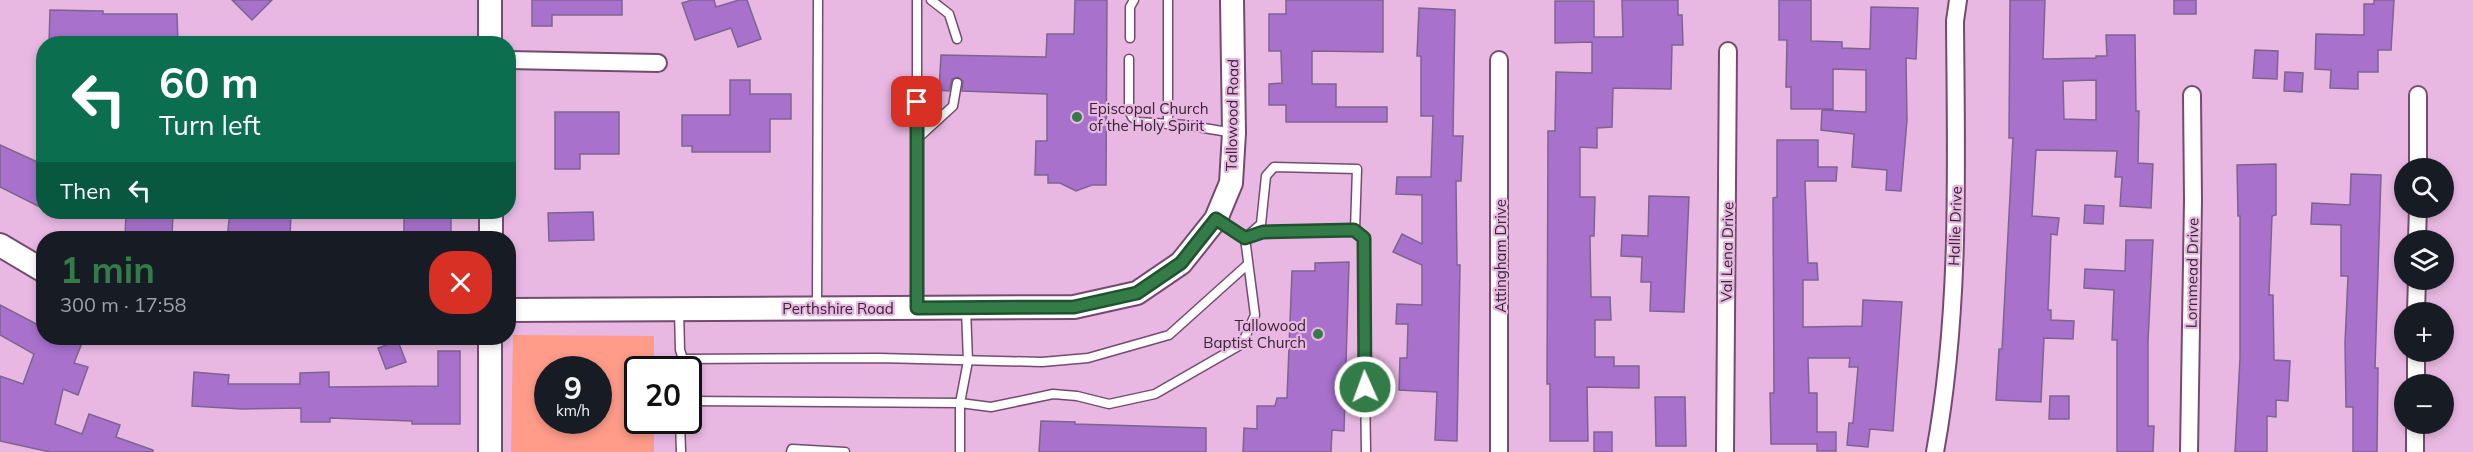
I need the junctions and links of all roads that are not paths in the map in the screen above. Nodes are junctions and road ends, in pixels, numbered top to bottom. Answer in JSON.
{"nodes":[{"id":1,"x":490,"y":0,"type":"edge"},
{"id":2,"x":818,"y":0,"type":"edge"},
{"id":3,"x":917,"y":0,"type":"edge"},
{"id":4,"x":931,"y":0,"type":"edge"},
{"id":5,"x":1134,"y":0,"type":"edge"},
{"id":6,"x":1168,"y":0,"type":"edge"},
{"id":7,"x":1232,"y":0,"type":"edge"},
{"id":8,"x":1958,"y":0,"type":"edge"},
{"id":9,"x":490,"y":36,"type":"edge"},
{"id":10,"x":1130,"y":38,"type":"dead end"},
{"id":11,"x":957,"y":39,"type":"dead end"},
{"id":12,"x":1728,"y":51,"type":"dead end"},
{"id":13,"x":1130,"y":59,"type":"dead end"},
{"id":14,"x":516,"y":60,"type":"edge"},
{"id":15,"x":1499,"y":60,"type":"dead end"},
{"id":16,"x":658,"y":63,"type":"dead end"},
{"id":17,"x":957,"y":83,"type":"dead end"},
{"id":18,"x":2192,"y":95,"type":"dead end"},
{"id":19,"x":2418,"y":95,"type":"dead end"},
{"id":20,"x":1167,"y":124,"type":"junction"},
{"id":21,"x":1234,"y":134,"type":"junction"},
{"id":22,"x":917,"y":139,"type":"junction"},
{"id":23,"x":2418,"y":158,"type":"edge"},
{"id":24,"x":1216,"y":219,"type":"junction"},
{"id":25,"x":1354,"y":230,"type":"junction"},
{"id":26,"x":1245,"y":238,"type":"junction"},
{"id":27,"x":0,"y":245,"type":"edge"},
{"id":28,"x":1247,"y":265,"type":"junction"},
{"id":29,"x":36,"y":266,"type":"edge"},
{"id":30,"x":1161,"y":276,"type":"joint"},
{"id":31,"x":818,"y":308,"type":"junction"},
{"id":32,"x":917,"y":308,"type":"junction"},
{"id":33,"x":680,"y":309,"type":"junction"},
{"id":34,"x":966,"y":309,"type":"junction"},
{"id":35,"x":516,"y":310,"type":"edge"},
{"id":36,"x":490,"y":345,"type":"edge"},
{"id":37,"x":682,"y":356,"type":"edge"},
{"id":38,"x":702,"y":359,"type":"edge"},
{"id":39,"x":968,"y":361,"type":"junction"},
{"id":40,"x":702,"y":401,"type":"edge"},
{"id":41,"x":960,"y":404,"type":"junction"},
{"id":42,"x":680,"y":434,"type":"edge"},
{"id":43,"x":2415,"y":434,"type":"edge"},
{"id":44,"x":490,"y":452,"type":"edge"},
{"id":45,"x":681,"y":452,"type":"edge"},
{"id":46,"x":790,"y":452,"type":"edge"},
{"id":47,"x":845,"y":452,"type":"edge"},
{"id":48,"x":960,"y":452,"type":"edge"},
{"id":49,"x":1366,"y":452,"type":"edge"},
{"id":50,"x":1499,"y":452,"type":"edge"},
{"id":51,"x":1725,"y":452,"type":"edge"},
{"id":52,"x":1935,"y":452,"type":"edge"},
{"id":53,"x":2189,"y":452,"type":"edge"},
{"id":54,"x":2415,"y":452,"type":"edge"}],
"edges":[{"from":1,"to":9,"type":"street"},
{"from":2,"to":31,"type":"lane"},
{"from":3,"to":22,"type":"lane"},
{"from":4,"to":11,"type":"lane"},
{"from":5,"to":10,"type":"lane"},
{"from":6,"to":20,"type":"lane"},
{"from":7,"to":21,"type":"street","name":"Tallowood Road"},
{"from":8,"to":52,"type":"street","name":"Hallie Drive"},
{"from":12,"to":51,"type":"street","name":"Val Lena Drive"},
{"from":13,"to":20,"type":"lane"},
{"from":14,"to":16,"type":"street"},
{"from":15,"to":50,"type":"street","name":"Attingham Drive"},
{"from":17,"to":22,"type":"lane"},
{"from":18,"to":53,"type":"street","name":"Lornmead Drive"},
{"from":19,"to":23,"type":"street"},
{"from":20,"to":21,"type":"lane"},
{"from":21,"to":24,"type":"street","name":"Tallowood Road"},
{"from":22,"to":32,"type":"lane"},
{"from":24,"to":26,"type":"lane"},
{"from":24,"to":30,"type":"street","name":"Tallowood Road"},
{"from":25,"to":26,"type":"lane"},
{"from":25,"to":26,"type":"lane"},
{"from":25,"to":49,"type":"lane"},
{"from":26,"to":28,"type":"lane"},
{"from":27,"to":29,"type":"street"},
{"from":28,"to":39,"type":"lane"},
{"from":28,"to":41,"type":"lane"},
{"from":30,"to":34,"type":"street","name":"Perthshire Road"},
{"from":31,"to":32,"type":"street","name":"Perthshire Road"},
{"from":31,"to":33,"type":"street","name":"Perthshire Road"},
{"from":32,"to":34,"type":"street","name":"Perthshire Road"},
{"from":33,"to":35,"type":"street","name":"Perthshire Road"},
{"from":33,"to":37,"type":"lane"},
{"from":34,"to":39,"type":"lane"},
{"from":36,"to":44,"type":"street"},
{"from":38,"to":39,"type":"lane"},
{"from":39,"to":41,"type":"lane"},
{"from":40,"to":41,"type":"lane"},
{"from":41,"to":48,"type":"lane"},
{"from":42,"to":45,"type":"lane"},
{"from":43,"to":54,"type":"street"},
{"from":46,"to":47,"type":"lane"}]}
